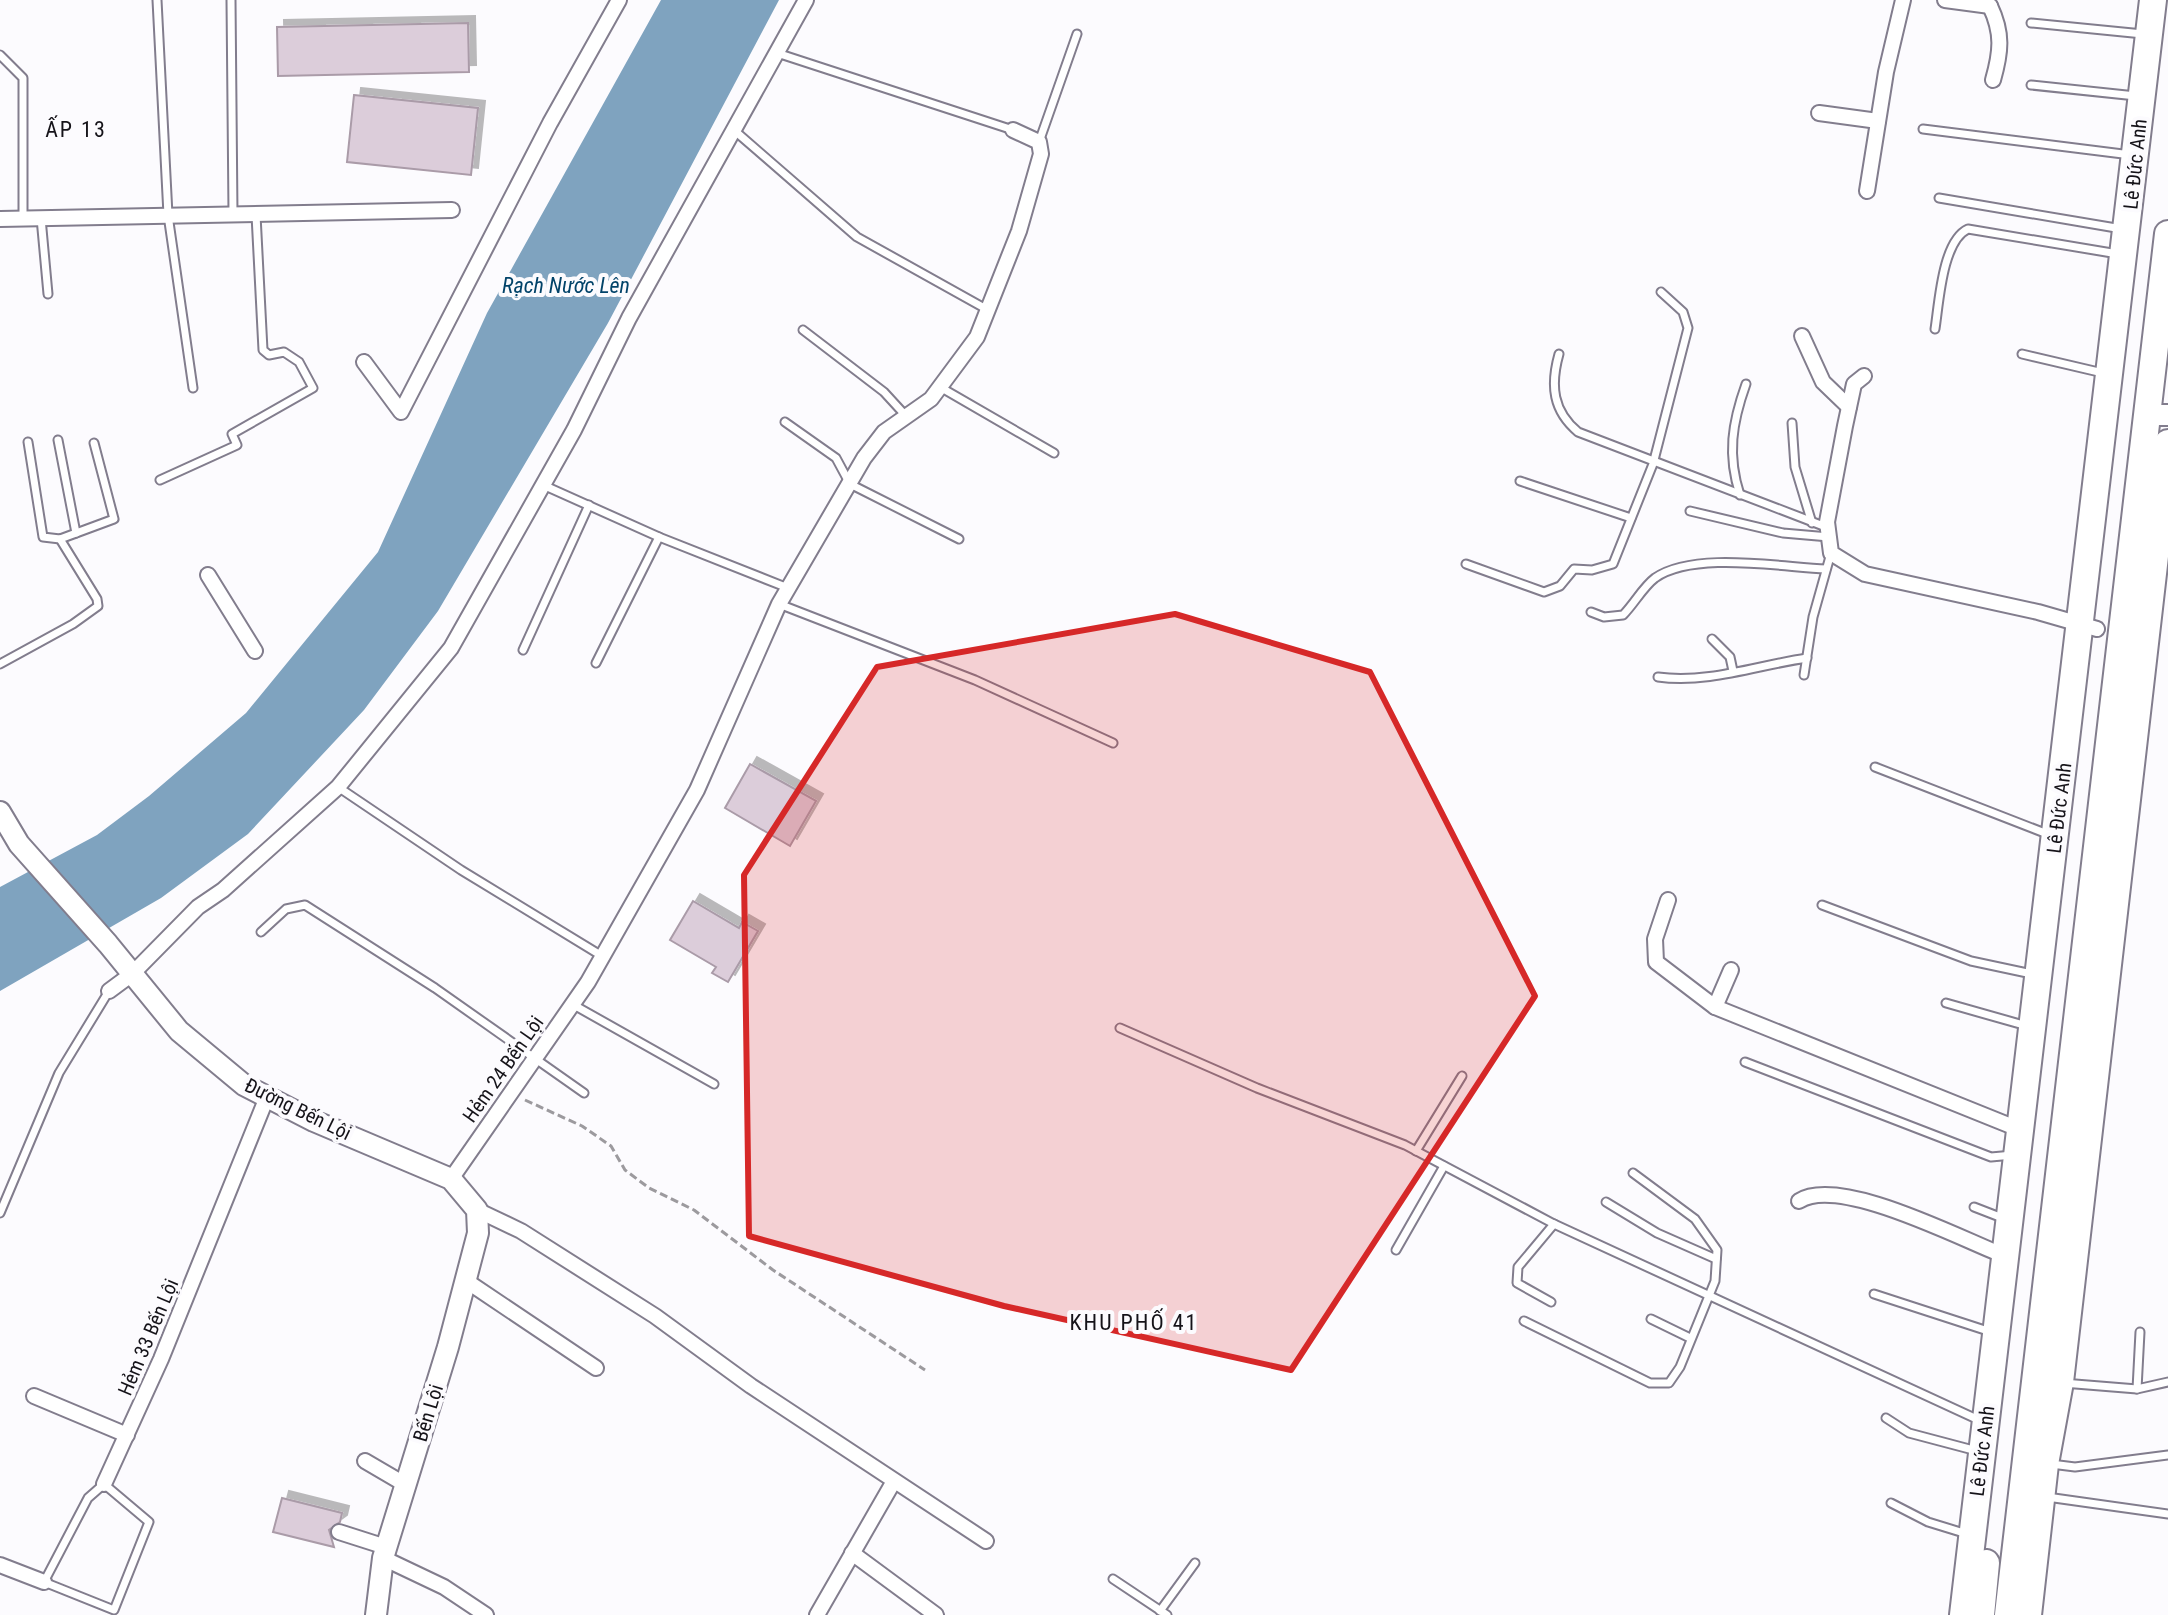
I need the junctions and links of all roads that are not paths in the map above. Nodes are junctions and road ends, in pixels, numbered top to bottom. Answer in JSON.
{"nodes":[{"id":1,"x":157,"y":0,"type":"edge"},
{"id":2,"x":231,"y":0,"type":"edge"},
{"id":3,"x":619,"y":0,"type":"edge"},
{"id":4,"x":806,"y":0,"type":"edge"},
{"id":5,"x":1903,"y":0,"type":"edge"},
{"id":6,"x":1945,"y":0,"type":"edge"},
{"id":7,"x":2153,"y":0,"type":"edge"},
{"id":8,"x":1992,"y":3,"type":"edge"},
{"id":9,"x":2031,"y":23,"type":"dead end"},
{"id":10,"x":2159,"y":32,"type":"edge"},
{"id":11,"x":1077,"y":34,"type":"dead end"},
{"id":12,"x":777,"y":53,"type":"junction"},
{"id":13,"x":0,"y":55,"type":"edge"},
{"id":14,"x":1993,"y":80,"type":"dead end"},
{"id":15,"x":2031,"y":85,"type":"dead end"},
{"id":16,"x":2143,"y":97,"type":"junction"},
{"id":17,"x":1819,"y":113,"type":"dead end"},
{"id":18,"x":1878,"y":121,"type":"junction"},
{"id":19,"x":1923,"y":129,"type":"dead end"},
{"id":20,"x":1013,"y":130,"type":"joint"},
{"id":21,"x":735,"y":131,"type":"junction"},
{"id":22,"x":1039,"y":142,"type":"junction"},
{"id":23,"x":2137,"y":156,"type":"junction"},
{"id":24,"x":1867,"y":191,"type":"dead end"},
{"id":25,"x":1939,"y":198,"type":"dead end"},
{"id":26,"x":452,"y":210,"type":"dead end"},
{"id":27,"x":255,"y":212,"type":"junction"},
{"id":28,"x":233,"y":213,"type":"junction"},
{"id":29,"x":168,"y":215,"type":"junction"},
{"id":30,"x":41,"y":218,"type":"junction"},
{"id":31,"x":0,"y":219,"type":"edge"},
{"id":32,"x":23,"y":219,"type":"junction"},
{"id":33,"x":2168,"y":234,"type":"edge"},
{"id":34,"x":2126,"y":242,"type":"junction"},
{"id":35,"x":1661,"y":292,"type":"dead end"},
{"id":36,"x":48,"y":294,"type":"dead end"},
{"id":37,"x":988,"y":310,"type":"junction"},
{"id":38,"x":1935,"y":329,"type":"dead end"},
{"id":39,"x":803,"y":330,"type":"dead end"},
{"id":40,"x":1802,"y":336,"type":"dead end"},
{"id":41,"x":1559,"y":354,"type":"dead end"},
{"id":42,"x":2022,"y":354,"type":"dead end"},
{"id":43,"x":364,"y":362,"type":"dead end"},
{"id":44,"x":2109,"y":374,"type":"junction"},
{"id":45,"x":1864,"y":376,"type":"dead end"},
{"id":46,"x":1746,"y":384,"type":"dead end"},
{"id":47,"x":940,"y":387,"type":"junction"},
{"id":48,"x":193,"y":388,"type":"dead end"},
{"id":49,"x":1849,"y":407,"type":"junction"},
{"id":50,"x":2157,"y":415,"type":"edge"},
{"id":51,"x":906,"y":416,"type":"junction"},
{"id":52,"x":785,"y":422,"type":"dead end"},
{"id":53,"x":1792,"y":423,"type":"dead end"},
{"id":54,"x":58,"y":440,"type":"dead end"},
{"id":55,"x":28,"y":442,"type":"dead end"},
{"id":56,"x":94,"y":443,"type":"dead end"},
{"id":57,"x":2168,"y":443,"type":"edge"},
{"id":58,"x":1054,"y":453,"type":"dead end"},
{"id":59,"x":1653,"y":464,"type":"junction"},
{"id":60,"x":160,"y":480,"type":"dead end"},
{"id":61,"x":1520,"y":481,"type":"dead end"},
{"id":62,"x":850,"y":484,"type":"junction"},
{"id":63,"x":543,"y":485,"type":"junction"},
{"id":64,"x":1740,"y":495,"type":"junction"},
{"id":65,"x":2165,"y":497,"type":"edge"},
{"id":66,"x":589,"y":505,"type":"junction"},
{"id":67,"x":1690,"y":511,"type":"dead end"},
{"id":68,"x":1631,"y":518,"type":"junction"},
{"id":69,"x":1812,"y":523,"type":"junction"},
{"id":70,"x":1829,"y":532,"type":"junction"},
{"id":71,"x":76,"y":533,"type":"junction"},
{"id":72,"x":659,"y":537,"type":"junction"},
{"id":73,"x":60,"y":539,"type":"junction"},
{"id":74,"x":959,"y":539,"type":"dead end"},
{"id":75,"x":2162,"y":548,"type":"edge"},
{"id":76,"x":1831,"y":553,"type":"junction"},
{"id":77,"x":1466,"y":564,"type":"dead end"},
{"id":78,"x":1826,"y":569,"type":"junction"},
{"id":79,"x":208,"y":575,"type":"dead end"},
{"id":80,"x":788,"y":588,"type":"junction"},
{"id":81,"x":779,"y":604,"type":"junction"},
{"id":82,"x":1591,"y":612,"type":"dead end"},
{"id":83,"x":2088,"y":627,"type":"junction"},
{"id":84,"x":1712,"y":639,"type":"dead end"},
{"id":85,"x":523,"y":650,"type":"dead end"},
{"id":86,"x":255,"y":651,"type":"dead end"},
{"id":87,"x":1807,"y":658,"type":"junction"},
{"id":88,"x":596,"y":663,"type":"dead end"},
{"id":89,"x":0,"y":664,"type":"edge"},
{"id":90,"x":1733,"y":671,"type":"junction"},
{"id":91,"x":1804,"y":675,"type":"dead end"},
{"id":92,"x":1658,"y":677,"type":"dead end"},
{"id":93,"x":1113,"y":743,"type":"dead end"},
{"id":94,"x":1875,"y":767,"type":"dead end"},
{"id":95,"x":338,"y":787,"type":"junction"},
{"id":96,"x":0,"y":812,"type":"edge"},
{"id":97,"x":2056,"y":837,"type":"junction"},
{"id":98,"x":1668,"y":900,"type":"dead end"},
{"id":99,"x":1822,"y":905,"type":"dead end"},
{"id":100,"x":261,"y":932,"type":"dead end"},
{"id":101,"x":602,"y":956,"type":"junction"},
{"id":102,"x":1731,"y":970,"type":"dead end"},
{"id":103,"x":132,"y":974,"type":"junction"},
{"id":104,"x":2038,"y":976,"type":"junction"},
{"id":105,"x":109,"y":991,"type":"joint"},
{"id":106,"x":1946,"y":1003,"type":"dead end"},
{"id":107,"x":572,"y":1004,"type":"junction"},
{"id":108,"x":1715,"y":1007,"type":"junction"},
{"id":109,"x":1120,"y":1028,"type":"dead end"},
{"id":110,"x":2033,"y":1028,"type":"junction"},
{"id":111,"x":534,"y":1060,"type":"junction"},
{"id":112,"x":1745,"y":1062,"type":"dead end"},
{"id":113,"x":1462,"y":1076,"type":"dead end"},
{"id":114,"x":714,"y":1084,"type":"dead end"},
{"id":115,"x":584,"y":1093,"type":"dead end"},
{"id":116,"x":267,"y":1097,"type":"junction"},
{"id":117,"x":2020,"y":1142,"type":"junction"},
{"id":118,"x":1416,"y":1151,"type":"junction"},
{"id":119,"x":1444,"y":1166,"type":"junction"},
{"id":120,"x":1633,"y":1173,"type":"dead end"},
{"id":121,"x":451,"y":1179,"type":"junction"},
{"id":122,"x":1799,"y":1201,"type":"dead end"},
{"id":123,"x":1606,"y":1202,"type":"dead end"},
{"id":124,"x":1974,"y":1207,"type":"dead end"},
{"id":125,"x":477,"y":1210,"type":"junction"},
{"id":126,"x":0,"y":1213,"type":"edge"},
{"id":127,"x":2009,"y":1220,"type":"junction"},
{"id":128,"x":1554,"y":1224,"type":"junction"},
{"id":129,"x":1396,"y":1250,"type":"dead end"},
{"id":130,"x":2005,"y":1256,"type":"junction"},
{"id":131,"x":1716,"y":1259,"type":"junction"},
{"id":132,"x":465,"y":1280,"type":"junction"},
{"id":133,"x":1874,"y":1294,"type":"dead end"},
{"id":134,"x":1708,"y":1296,"type":"junction"},
{"id":135,"x":1551,"y":1302,"type":"dead end"},
{"id":136,"x":1651,"y":1319,"type":"dead end"},
{"id":137,"x":1524,"y":1321,"type":"dead end"},
{"id":138,"x":2002,"y":1331,"type":"junction"},
{"id":139,"x":2140,"y":1332,"type":"dead end"},
{"id":140,"x":1690,"y":1338,"type":"junction"},
{"id":141,"x":596,"y":1368,"type":"dead end"},
{"id":142,"x":2060,"y":1382,"type":"junction"},
{"id":143,"x":2168,"y":1382,"type":"edge"},
{"id":144,"x":2137,"y":1389,"type":"junction"},
{"id":145,"x":34,"y":1396,"type":"dead end"},
{"id":146,"x":1886,"y":1418,"type":"dead end"},
{"id":147,"x":1990,"y":1425,"type":"junction"},
{"id":148,"x":127,"y":1435,"type":"junction"},
{"id":149,"x":1987,"y":1454,"type":"junction"},
{"id":150,"x":2168,"y":1455,"type":"edge"},
{"id":151,"x":365,"y":1461,"type":"dead end"},
{"id":152,"x":2045,"y":1464,"type":"junction"},
{"id":153,"x":894,"y":1481,"type":"junction"},
{"id":154,"x":104,"y":1484,"type":"junction"},
{"id":155,"x":406,"y":1485,"type":"junction"},
{"id":156,"x":2041,"y":1496,"type":"junction"},
{"id":157,"x":1891,"y":1503,"type":"dead end"},
{"id":158,"x":2168,"y":1514,"type":"edge"},
{"id":159,"x":339,"y":1532,"type":"dead end"},
{"id":160,"x":1980,"y":1538,"type":"junction"},
{"id":161,"x":986,"y":1541,"type":"dead end"},
{"id":162,"x":385,"y":1552,"type":"junction"},
{"id":163,"x":852,"y":1553,"type":"junction"},
{"id":164,"x":1195,"y":1563,"type":"dead end"},
{"id":165,"x":0,"y":1565,"type":"edge"},
{"id":166,"x":1113,"y":1579,"type":"dead end"},
{"id":167,"x":44,"y":1582,"type":"junction"},
{"id":168,"x":1163,"y":1613,"type":"edge"},
{"id":169,"x":376,"y":1615,"type":"edge"},
{"id":170,"x":486,"y":1615,"type":"edge"},
{"id":171,"x":817,"y":1615,"type":"edge"},
{"id":172,"x":936,"y":1615,"type":"edge"},
{"id":173,"x":1963,"y":1615,"type":"edge"},
{"id":174,"x":1981,"y":1615,"type":"edge"},
{"id":175,"x":2008,"y":1615,"type":"edge"},
{"id":176,"x":2028,"y":1615,"type":"edge"}],
"edges":[{"from":1,"to":29,"type":"lane"},
{"from":2,"to":28,"type":"lane"},
{"from":3,"to":43,"type":"street"},
{"from":4,"to":12,"type":"street"},
{"from":5,"to":18,"type":"street"},
{"from":6,"to":8,"type":"street"},
{"from":7,"to":10,"type":"highway","name":"Lê Đức Anh"},
{"from":8,"to":14,"type":"street"},
{"from":9,"to":10,"type":"lane"},
{"from":10,"to":16,"type":"highway","name":"Lê Đức Anh"},
{"from":10,"to":83,"type":"highway","name":"Lê Đức Anh"},
{"from":11,"to":22,"type":"lane"},
{"from":12,"to":20,"type":"lane"},
{"from":12,"to":21,"type":"street"},
{"from":13,"to":32,"type":"lane"},
{"from":15,"to":16,"type":"lane"},
{"from":16,"to":23,"type":"highway","name":"Lê Đức Anh"},
{"from":17,"to":18,"type":"street"},
{"from":18,"to":24,"type":"street"},
{"from":19,"to":23,"type":"lane"},
{"from":20,"to":22,"type":"street"},
{"from":21,"to":37,"type":"lane"},
{"from":21,"to":63,"type":"street"},
{"from":22,"to":37,"type":"street","name":"Hẻm 24 Bến Lội"},
{"from":23,"to":34,"type":"highway","name":"Lê Đức Anh"},
{"from":25,"to":34,"type":"lane"},
{"from":26,"to":27,"type":"street"},
{"from":27,"to":28,"type":"street"},
{"from":27,"to":60,"type":"lane"},
{"from":28,"to":29,"type":"street"},
{"from":29,"to":30,"type":"street"},
{"from":29,"to":48,"type":"lane"},
{"from":30,"to":32,"type":"street"},
{"from":30,"to":36,"type":"lane"},
{"from":31,"to":32,"type":"street"},
{"from":33,"to":50,"type":"highway","name":"Lê Đức Anh"},
{"from":34,"to":38,"type":"lane"},
{"from":34,"to":44,"type":"highway","name":"Lê Đức Anh"},
{"from":35,"to":59,"type":"lane"},
{"from":37,"to":47,"type":"street","name":"Hẻm 24 Bến Lội"},
{"from":39,"to":51,"type":"lane"},
{"from":40,"to":49,"type":"street"},
{"from":41,"to":59,"type":"lane"},
{"from":42,"to":44,"type":"lane"},
{"from":44,"to":83,"type":"highway","name":"Lê Đức Anh"},
{"from":45,"to":49,"type":"street"},
{"from":46,"to":64,"type":"lane"},
{"from":47,"to":51,"type":"street","name":"Hẻm 24 Bến Lội"},
{"from":47,"to":58,"type":"lane"},
{"from":49,"to":70,"type":"street"},
{"from":50,"to":175,"type":"highway","name":"Lê Đức Anh"},
{"from":51,"to":62,"type":"street","name":"Hẻm 24 Bến Lội"},
{"from":52,"to":62,"type":"lane"},
{"from":53,"to":69,"type":"lane"},
{"from":54,"to":71,"type":"lane"},
{"from":55,"to":73,"type":"lane"},
{"from":56,"to":71,"type":"lane"},
{"from":57,"to":65,"type":"highway"},
{"from":59,"to":64,"type":"lane"},
{"from":59,"to":68,"type":"lane"},
{"from":61,"to":68,"type":"lane"},
{"from":62,"to":74,"type":"lane"},
{"from":62,"to":80,"type":"street","name":"Hẻm 24 Bến Lội"},
{"from":63,"to":66,"type":"lane"},
{"from":63,"to":95,"type":"street"},
{"from":64,"to":69,"type":"lane"},
{"from":65,"to":75,"type":"highway"},
{"from":66,"to":72,"type":"lane"},
{"from":66,"to":85,"type":"lane"},
{"from":67,"to":70,"type":"lane"},
{"from":68,"to":77,"type":"lane"},
{"from":69,"to":70,"type":"lane"},
{"from":70,"to":76,"type":"street"},
{"from":71,"to":73,"type":"lane"},
{"from":72,"to":80,"type":"lane"},
{"from":72,"to":88,"type":"lane"},
{"from":73,"to":89,"type":"lane"},
{"from":75,"to":142,"type":"highway"},
{"from":76,"to":78,"type":"lane"},
{"from":76,"to":83,"type":"street"},
{"from":78,"to":82,"type":"lane"},
{"from":78,"to":87,"type":"lane"},
{"from":79,"to":86,"type":"street"},
{"from":80,"to":81,"type":"street","name":"Hẻm 24 Bến Lội"},
{"from":81,"to":93,"type":"lane"},
{"from":81,"to":101,"type":"street","name":"Hẻm 24 Bến Lội"},
{"from":83,"to":97,"type":"highway","name":"Lê Đức Anh"},
{"from":83,"to":138,"type":"highway","name":"Lê Đức Anh"},
{"from":84,"to":90,"type":"lane"},
{"from":87,"to":90,"type":"lane"},
{"from":87,"to":91,"type":"lane"},
{"from":90,"to":92,"type":"lane"},
{"from":94,"to":97,"type":"lane"},
{"from":95,"to":101,"type":"lane"},
{"from":95,"to":103,"type":"street"},
{"from":96,"to":103,"type":"street","name":"Đường Bến Lội"},
{"from":97,"to":104,"type":"highway","name":"Lê Đức Anh"},
{"from":98,"to":108,"type":"street"},
{"from":99,"to":104,"type":"lane"},
{"from":100,"to":111,"type":"lane"},
{"from":101,"to":107,"type":"street","name":"Hẻm 24 Bến Lội"},
{"from":102,"to":108,"type":"street"},
{"from":103,"to":105,"type":"street"},
{"from":103,"to":116,"type":"street","name":"Đường Bến Lội"},
{"from":104,"to":110,"type":"highway","name":"Lê Đức Anh"},
{"from":105,"to":126,"type":"lane"},
{"from":106,"to":110,"type":"lane"},
{"from":107,"to":111,"type":"street","name":"Hẻm 24 Bến Lội"},
{"from":107,"to":114,"type":"lane"},
{"from":108,"to":117,"type":"street"},
{"from":109,"to":118,"type":"lane"},
{"from":110,"to":117,"type":"highway","name":"Lê Đức Anh"},
{"from":111,"to":115,"type":"lane"},
{"from":111,"to":121,"type":"street","name":"Hẻm 24 Bến Lội"},
{"from":112,"to":117,"type":"lane"},
{"from":113,"to":118,"type":"lane"},
{"from":116,"to":121,"type":"street","name":"Đường Bến Lội"},
{"from":116,"to":148,"type":"street","name":"Hẻm 33 Bến Lội"},
{"from":117,"to":127,"type":"highway","name":"Lê Đức Anh"},
{"from":118,"to":119,"type":"lane"},
{"from":119,"to":128,"type":"lane"},
{"from":119,"to":129,"type":"lane"},
{"from":120,"to":131,"type":"lane"},
{"from":121,"to":125,"type":"street","name":"Đường Bến Lội"},
{"from":122,"to":130,"type":"street"},
{"from":123,"to":131,"type":"lane"},
{"from":124,"to":127,"type":"lane"},
{"from":125,"to":132,"type":"street","name":"Bến Lội"},
{"from":125,"to":153,"type":"street"},
{"from":127,"to":130,"type":"highway","name":"Lê Đức Anh"},
{"from":128,"to":134,"type":"lane"},
{"from":128,"to":135,"type":"lane"},
{"from":130,"to":138,"type":"highway","name":"Lê Đức Anh"},
{"from":131,"to":134,"type":"lane"},
{"from":132,"to":141,"type":"street"},
{"from":132,"to":155,"type":"street","name":"Bến Lội"},
{"from":133,"to":138,"type":"lane"},
{"from":134,"to":140,"type":"lane"},
{"from":134,"to":147,"type":"lane"},
{"from":136,"to":140,"type":"lane"},
{"from":137,"to":140,"type":"lane"},
{"from":138,"to":147,"type":"highway","name":"Lê Đức Anh"},
{"from":138,"to":160,"type":"highway","name":"Lê Đức Anh"},
{"from":139,"to":144,"type":"lane"},
{"from":142,"to":144,"type":"lane"},
{"from":142,"to":152,"type":"highway"},
{"from":143,"to":144,"type":"lane"},
{"from":145,"to":148,"type":"street"},
{"from":146,"to":149,"type":"lane"},
{"from":147,"to":149,"type":"highway","name":"Lê Đức Anh"},
{"from":148,"to":154,"type":"street","name":"Hẻm 33 Bến Lội"},
{"from":149,"to":160,"type":"highway","name":"Lê Đức Anh"},
{"from":150,"to":152,"type":"lane"},
{"from":151,"to":155,"type":"street"},
{"from":152,"to":156,"type":"highway"},
{"from":153,"to":161,"type":"street"},
{"from":153,"to":163,"type":"street"},
{"from":154,"to":167,"type":"lane","name":"Hẻm 33 Bến Lội"},
{"from":154,"to":167,"type":"lane"},
{"from":155,"to":162,"type":"street","name":"Bến Lội"},
{"from":156,"to":158,"type":"lane"},
{"from":156,"to":176,"type":"highway"},
{"from":157,"to":160,"type":"lane"},
{"from":159,"to":162,"type":"street"},
{"from":160,"to":173,"type":"highway","name":"Lê Đức Anh"},
{"from":160,"to":174,"type":"highway","name":"Lê Đức Anh"},
{"from":162,"to":169,"type":"street","name":"Bến Lội"},
{"from":162,"to":170,"type":"street"},
{"from":163,"to":171,"type":"street"},
{"from":163,"to":172,"type":"street"},
{"from":164,"to":168,"type":"lane"},
{"from":165,"to":167,"type":"street"},
{"from":166,"to":168,"type":"lane"}]}
